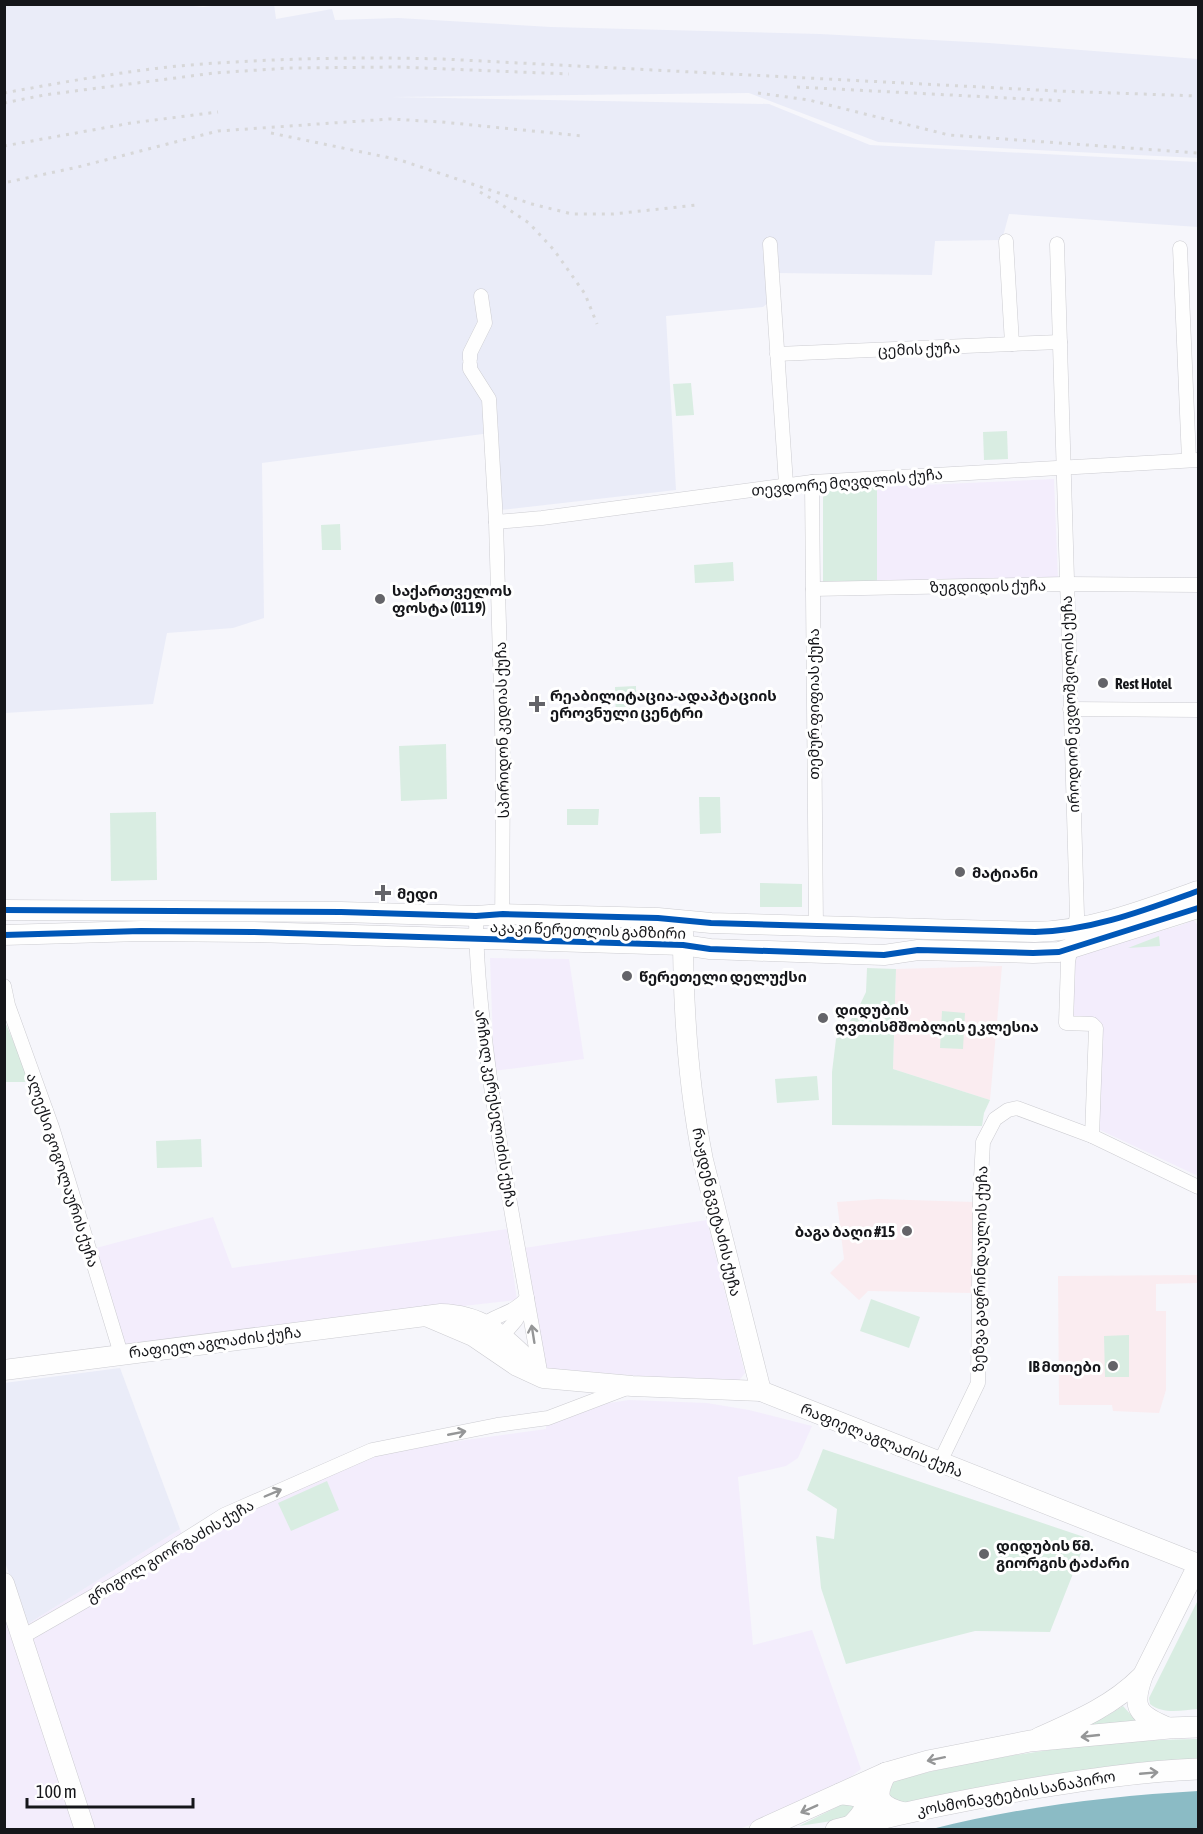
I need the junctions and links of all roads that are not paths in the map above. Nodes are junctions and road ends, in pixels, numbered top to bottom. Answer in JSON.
{"nodes":[{"id":1,"x":1006,"y":241,"type":"dead end"},
{"id":2,"x":770,"y":244,"type":"dead end"},
{"id":3,"x":1057,"y":244,"type":"dead end"},
{"id":4,"x":1180,"y":248,"type":"dead end"},
{"id":5,"x":481,"y":296,"type":"dead end"},
{"id":6,"x":1060,"y":342,"type":"junction"},
{"id":7,"x":1012,"y":344,"type":"junction"},
{"id":8,"x":777,"y":354,"type":"junction"},
{"id":9,"x":1194,"y":460,"type":"edge"},
{"id":10,"x":1063,"y":467,"type":"junction"},
{"id":11,"x":812,"y":482,"type":"junction"},
{"id":12,"x":786,"y":484,"type":"junction"},
{"id":13,"x":496,"y":522,"type":"junction"},
{"id":14,"x":1066,"y":584,"type":"junction"},
{"id":15,"x":1198,"y":585,"type":"edge"},
{"id":16,"x":813,"y":589,"type":"junction"},
{"id":17,"x":1070,"y":709,"type":"junction"},
{"id":18,"x":1198,"y":710,"type":"edge"},
{"id":19,"x":1198,"y":891,"type":"edge"},
{"id":20,"x":1198,"y":908,"type":"edge"},
{"id":21,"x":4,"y":910,"type":"edge"},
{"id":22,"x":503,"y":914,"type":"junction"},
{"id":23,"x":476,"y":916,"type":"junction"},
{"id":24,"x":683,"y":922,"type":"junction"},
{"id":25,"x":816,"y":926,"type":"junction"},
{"id":26,"x":1076,"y":928,"type":"junction"},
{"id":27,"x":4,"y":935,"type":"edge"},
{"id":28,"x":476,"y":938,"type":"junction"},
{"id":29,"x":502,"y":939,"type":"junction"},
{"id":30,"x":683,"y":945,"type":"junction"},
{"id":31,"x":1071,"y":949,"type":"junction"},
{"id":32,"x":4,"y":986,"type":"edge"},
{"id":33,"x":1092,"y":1136,"type":"junction"},
{"id":34,"x":1198,"y":1187,"type":"edge"},
{"id":35,"x":527,"y":1298,"type":"junction"},
{"id":36,"x":479,"y":1330,"type":"junction"},
{"id":37,"x":497,"y":1342,"type":"junction"},
{"id":38,"x":121,"y":1354,"type":"junction"},
{"id":39,"x":4,"y":1370,"type":"edge"},
{"id":40,"x":546,"y":1375,"type":"junction"},
{"id":41,"x":632,"y":1386,"type":"junction"},
{"id":42,"x":761,"y":1391,"type":"junction"},
{"id":43,"x":940,"y":1462,"type":"junction"},
{"id":44,"x":1198,"y":1564,"type":"edge"},
{"id":45,"x":5,"y":1585,"type":"edge"},
{"id":46,"x":22,"y":1636,"type":"junction"},
{"id":47,"x":1143,"y":1675,"type":"junction"},
{"id":48,"x":1198,"y":1727,"type":"edge"},
{"id":49,"x":1169,"y":1728,"type":"junction"},
{"id":50,"x":1030,"y":1741,"type":"junction"},
{"id":51,"x":1198,"y":1768,"type":"edge"},
{"id":52,"x":886,"y":1773,"type":"junction"},
{"id":53,"x":840,"y":1794,"type":"junction"},
{"id":54,"x":904,"y":1813,"type":"junction"},
{"id":55,"x":844,"y":1827,"type":"edge"},
{"id":56,"x":85,"y":1830,"type":"edge"},
{"id":57,"x":760,"y":1830,"type":"edge"}],
"edges":[{"from":1,"to":7,"type":"street"},
{"from":2,"to":8,"type":"street"},
{"from":3,"to":6,"type":"street","name":"იროდიონ ევდოშვილის ქუჩა"},
{"from":4,"to":9,"type":"street"},
{"from":5,"to":13,"type":"street","name":"სპირიდონ კედიას ქუჩა"},
{"from":6,"to":7,"type":"street","name":"ცემის ქუჩა"},
{"from":6,"to":10,"type":"street","name":"იროდიონ ევდოშვილის ქუჩა"},
{"from":7,"to":8,"type":"street","name":"ცემის ქუჩა"},
{"from":8,"to":12,"type":"street"},
{"from":9,"to":10,"type":"street","name":"თევდორე მღვდლის ქუჩა"},
{"from":10,"to":11,"type":"street","name":"თევდორე მღვდლის ქუჩა"},
{"from":10,"to":14,"type":"street","name":"იროდიონ ევდოშვილის ქუჩა"},
{"from":11,"to":12,"type":"street","name":"თევდორე მღვდლის ქუჩა"},
{"from":11,"to":16,"type":"street","name":"თემურ ფიფიას ქუჩა"},
{"from":12,"to":13,"type":"street","name":"თევდორე მღვდლის ქუჩა"},
{"from":13,"to":22,"type":"street","name":"სპირიდონ კედიას ქუჩა"},
{"from":14,"to":15,"type":"street","name":"ზუგდიდის ქუჩა"},
{"from":14,"to":16,"type":"street","name":"ზუგდიდის ქუჩა"},
{"from":14,"to":17,"type":"street","name":"იროდიონ ევდოშვილის ქუჩა"},
{"from":16,"to":25,"type":"street","name":"თემურ ფიფიას ქუჩა"},
{"from":17,"to":18,"type":"street"},
{"from":17,"to":26,"type":"street","name":"იროდიონ ევდოშვილის ქუჩა"},
{"from":19,"to":26,"type":"main road","name":"აკაკი წერეთლის გამზირი"},
{"from":20,"to":31,"type":"main road","name":"აკაკი წერეთლის გამზირი"},
{"from":21,"to":23,"type":"main road","name":"აკაკი წერეთლის გამზირი"},
{"from":22,"to":23,"type":"main road","name":"აკაკი წერეთლის გამზირი"},
{"from":22,"to":24,"type":"main road","name":"აკაკი წერეთლის გამზირი"},
{"from":22,"to":29,"type":"street","name":"სპირიდონ კედიას ქუჩა"},
{"from":23,"to":28,"type":"street","name":"არჩილ კერესელიძის ქუჩა"},
{"from":24,"to":25,"type":"main road","name":"აკაკი წერეთლის გამზირი"},
{"from":24,"to":30,"type":"main road","name":"რაჟდენ გვეტაძის ქუჩა"},
{"from":25,"to":26,"type":"main road","name":"აკაკი წერეთლის გამზირი"},
{"from":26,"to":31,"type":"street","name":"იროდიონ ევდოშვილის ქუჩა"},
{"from":27,"to":28,"type":"main road","name":"აკაკი წერეთლის გამზირი"},
{"from":28,"to":29,"type":"main road","name":"აკაკი წერეთლის გამზირი"},
{"from":28,"to":35,"type":"street","name":"არჩილ კერესელიძის ქუჩა"},
{"from":29,"to":30,"type":"main road","name":"აკაკი წერეთლის გამზირი"},
{"from":30,"to":31,"type":"main road","name":"აკაკი წერეთლის გამზირი"},
{"from":30,"to":42,"type":"main road","name":"რაჟდენ გვეტაძის ქუჩა"},
{"from":31,"to":33,"type":"street","name":"იროდიონ ევდოშვილის ქუჩა"},
{"from":32,"to":38,"type":"street","name":"ალექსი გოგოლაურის ქუჩა"},
{"from":33,"to":34,"type":"street"},
{"from":33,"to":43,"type":"street","name":"ზეზვა გაფრინდაულის ქუჩა"},
{"from":35,"to":36,"type":"street"},
{"from":35,"to":37,"type":"street"},
{"from":40,"to":35,"type":"street","name":"არჩილ კერესელიძის ქუჩა","one_way":true},
{"from":36,"to":37,"type":"main road","name":"რაფიელ აგლაძის ქუჩა"},
{"from":36,"to":38,"type":"main road","name":"რაფიელ აგლაძის ქუჩა"},
{"from":37,"to":40,"type":"main road","name":"რაფიელ აგლაძის ქუჩა"},
{"from":38,"to":39,"type":"main road","name":"რაფიელ აგლაძის ქუჩა"},
{"from":40,"to":41,"type":"main road","name":"რაფიელ აგლაძის ქუჩა"},
{"from":41,"to":42,"type":"main road","name":"რაფიელ აგლაძის ქუჩა"},
{"from":46,"to":41,"type":"street","name":"გრიგოლ გიორგაძის ქუჩა","one_way":true},
{"from":42,"to":43,"type":"main road","name":"რაფიელ აგლაძის ქუჩა"},
{"from":43,"to":44,"type":"main road","name":"რაფიელ აგლაძის ქუჩა"},
{"from":44,"to":47,"type":"main road"},
{"from":45,"to":46,"type":"main road"},
{"from":46,"to":56,"type":"main road"},
{"from":47,"to":49,"type":"main road"},
{"from":47,"to":50,"type":"main road"},
{"from":48,"to":49,"type":"main road"},
{"from":49,"to":50,"type":"main road","one_way":true},
{"from":50,"to":52,"type":"main road","one_way":true},
{"from":54,"to":51,"type":"main road","name":"კოსმონავტების სანაპირო","one_way":true},
{"from":52,"to":53,"type":"main road"},
{"from":52,"to":54,"type":"main road"},
{"from":53,"to":55,"type":"main road"},
{"from":53,"to":57,"type":"main road","one_way":true},
{"from":54,"to":55,"type":"main road","name":"კოსმონავტების სანაპირო"}]}
